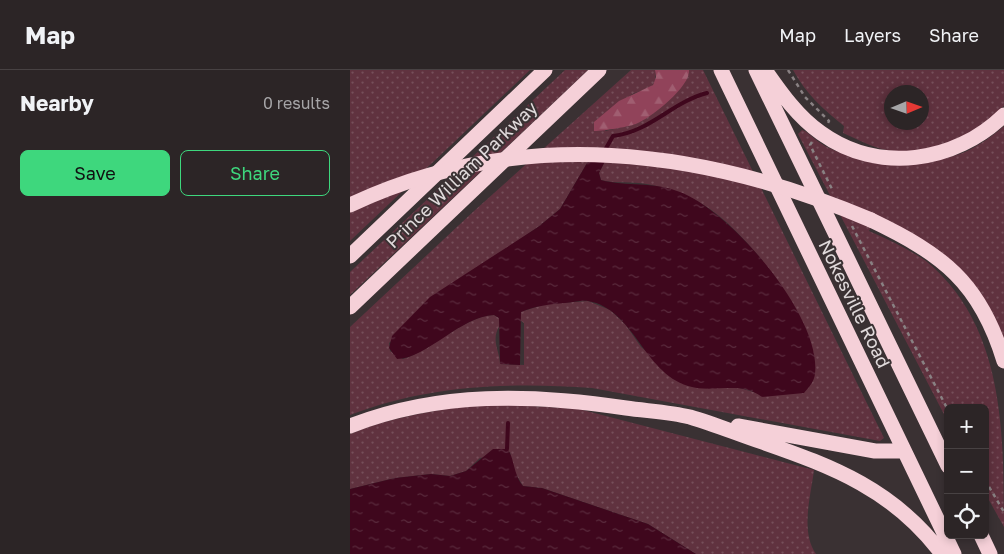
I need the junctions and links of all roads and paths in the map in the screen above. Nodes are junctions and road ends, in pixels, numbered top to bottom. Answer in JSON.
{"nodes":[{"id":1,"x":545,"y":70,"type":"edge"},
{"id":2,"x":599,"y":70,"type":"edge"},
{"id":3,"x":721,"y":70,"type":"edge"},
{"id":4,"x":756,"y":70,"type":"edge"},
{"id":5,"x":765,"y":70,"type":"edge"},
{"id":6,"x":788,"y":70,"type":"edge"},
{"id":7,"x":1004,"y":115,"type":"edge"},
{"id":8,"x":826,"y":125,"type":"dead end"},
{"id":9,"x":814,"y":140,"type":"dead end"},
{"id":10,"x":836,"y":197,"type":"dead end"},
{"id":11,"x":350,"y":205,"type":"edge"},
{"id":12,"x":849,"y":221,"type":"dead end"},
{"id":13,"x":350,"y":256,"type":"edge"},
{"id":14,"x":350,"y":307,"type":"edge"},
{"id":15,"x":1004,"y":361,"type":"edge"},
{"id":16,"x":945,"y":404,"type":"edge"},
{"id":17,"x":690,"y":417,"type":"junction"},
{"id":18,"x":350,"y":426,"type":"edge"},
{"id":19,"x":904,"y":451,"type":"junction"},
{"id":20,"x":944,"y":458,"type":"edge"},
{"id":21,"x":989,"y":487,"type":"edge"},
{"id":22,"x":1004,"y":512,"type":"edge"},
{"id":23,"x":983,"y":539,"type":"edge"},
{"id":24,"x":942,"y":554,"type":"edge"},
{"id":25,"x":954,"y":554,"type":"edge"},
{"id":26,"x":990,"y":554,"type":"edge"}],
"edges":[{"from":1,"to":13,"type":"highway","name":"Prince William Parkway"},
{"from":2,"to":14,"type":"highway","name":"Prince William Parkway"},
{"from":3,"to":19,"type":"highway","name":"Nokesville Road"},
{"from":4,"to":20,"type":"highway","name":"Nokesville Road"},
{"from":5,"to":7,"type":"highway"},
{"from":6,"to":8,"type":"path"},
{"from":9,"to":10,"type":"path"},
{"from":11,"to":15,"type":"highway","bridge":true},
{"from":12,"to":16,"type":"path"},
{"from":17,"to":18,"type":"highway"},
{"from":17,"to":19,"type":"highway"},
{"from":17,"to":24,"type":"highway"},
{"from":19,"to":25,"type":"highway","name":"Nokesville Road"},
{"from":21,"to":22,"type":"path"},
{"from":23,"to":26,"type":"highway"}]}
